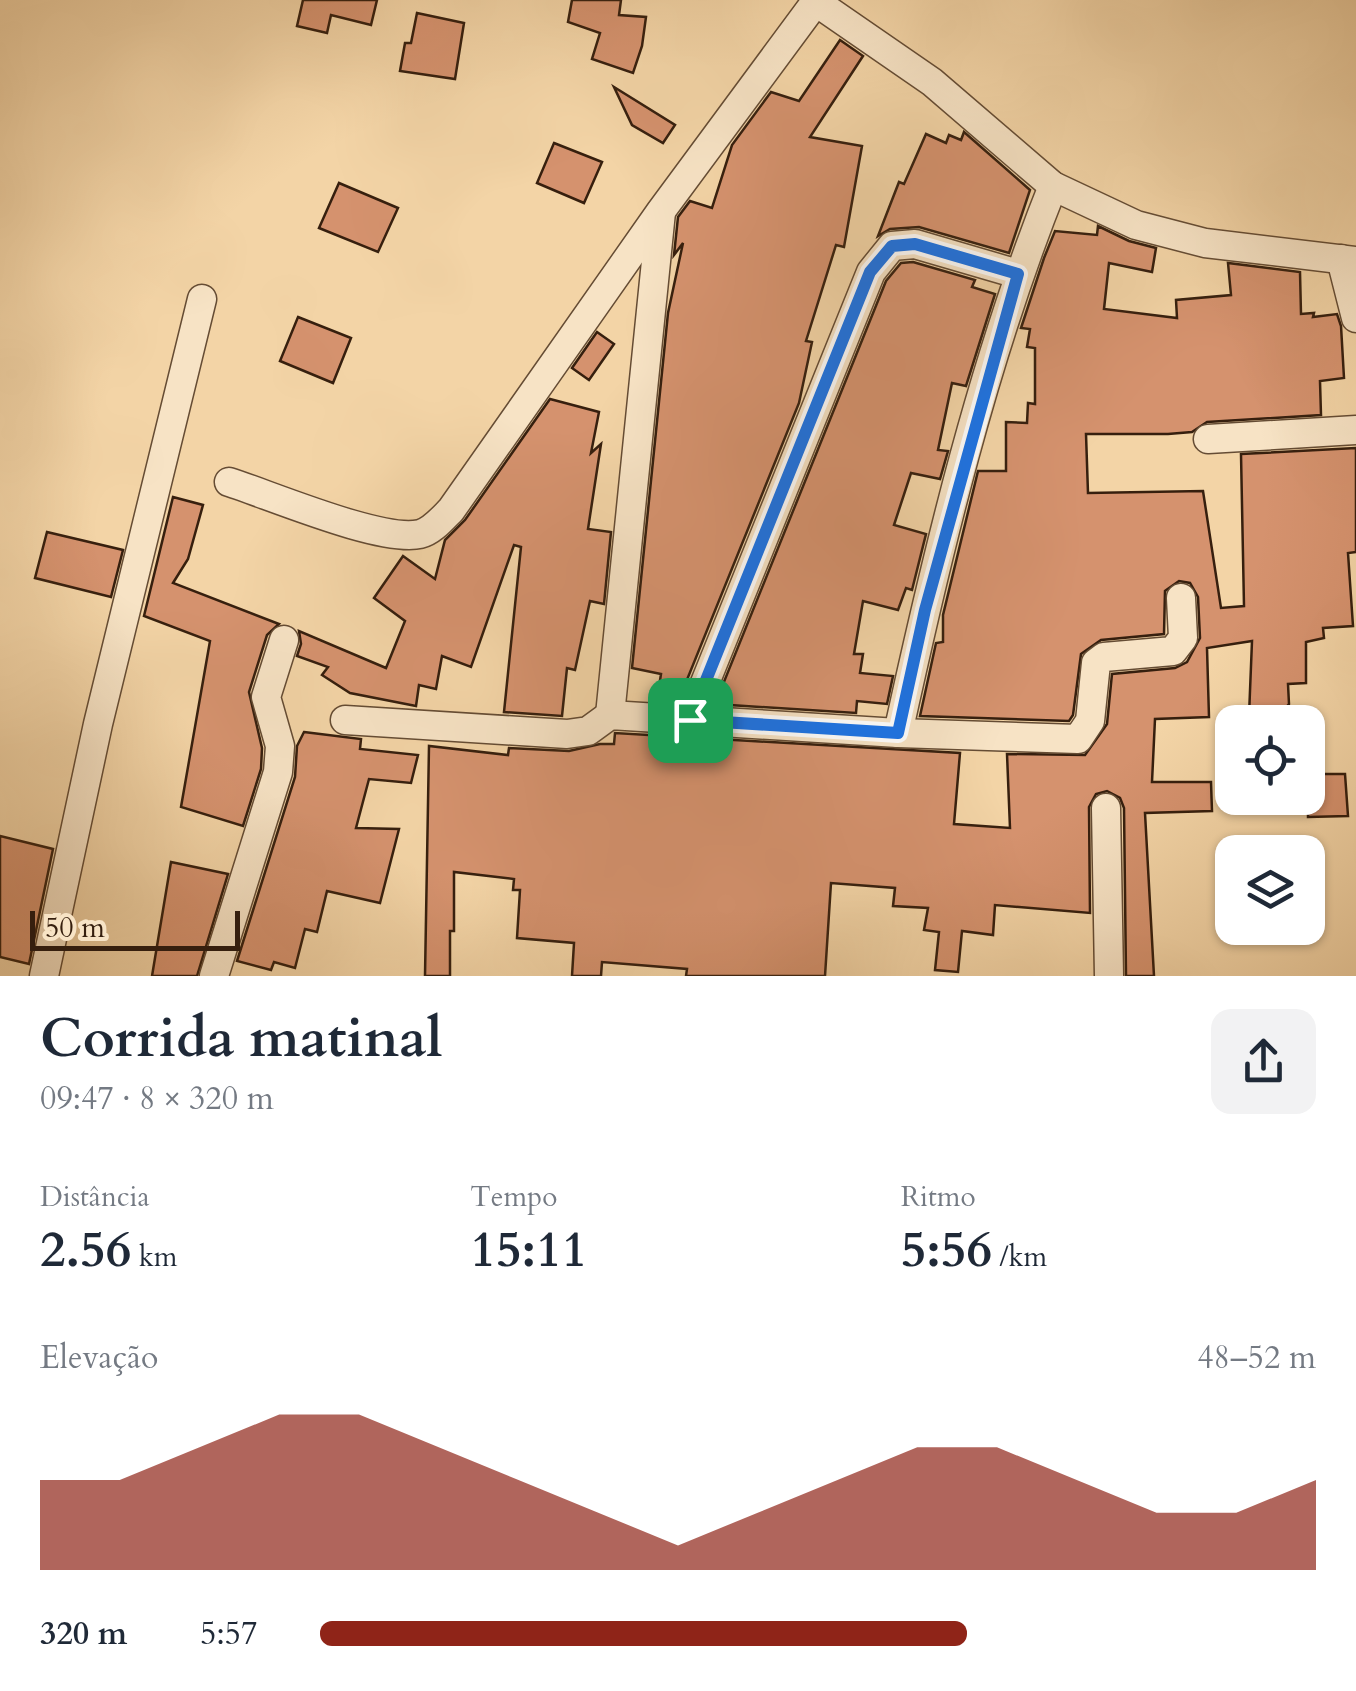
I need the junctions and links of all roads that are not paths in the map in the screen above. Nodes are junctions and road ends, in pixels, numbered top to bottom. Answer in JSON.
{"nodes":[{"id":1,"x":816,"y":1,"type":"edge"},
{"id":2,"x":1054,"y":186,"type":"junction"},
{"id":3,"x":661,"y":211,"type":"junction"},
{"id":4,"x":1349,"y":260,"type":"edge"},
{"id":5,"x":1018,"y":274,"type":"junction"},
{"id":6,"x":202,"y":299,"type":"dead end"},
{"id":7,"x":1356,"y":318,"type":"edge"},
{"id":8,"x":1356,"y":430,"type":"edge"},
{"id":9,"x":1208,"y":440,"type":"dead end"},
{"id":10,"x":229,"y":482,"type":"dead end"},
{"id":11,"x":1182,"y":598,"type":"dead end"},
{"id":12,"x":284,"y":640,"type":"dead end"},
{"id":13,"x":610,"y":715,"type":"junction"},
{"id":14,"x":345,"y":720,"type":"dead end"},
{"id":15,"x":690,"y":720,"type":"junction"},
{"id":16,"x":898,"y":733,"type":"junction"},
{"id":17,"x":1106,"y":808,"type":"dead end"},
{"id":18,"x":44,"y":976,"type":"edge"},
{"id":19,"x":214,"y":976,"type":"edge"},
{"id":20,"x":1109,"y":976,"type":"edge"}],
"edges":[{"from":1,"to":2,"type":"street"},
{"from":1,"to":3,"type":"street"},
{"from":2,"to":4,"type":"street"},
{"from":2,"to":5,"type":"street"},
{"from":3,"to":10,"type":"street"},
{"from":3,"to":13,"type":"street"},
{"from":4,"to":7,"type":"street"},
{"from":5,"to":15,"type":"street"},
{"from":5,"to":16,"type":"street"},
{"from":6,"to":18,"type":"street"},
{"from":8,"to":9,"type":"street"},
{"from":11,"to":16,"type":"street"},
{"from":12,"to":19,"type":"street"},
{"from":13,"to":14,"type":"street"},
{"from":13,"to":15,"type":"street"},
{"from":15,"to":16,"type":"street"},
{"from":17,"to":20,"type":"street"}]}
